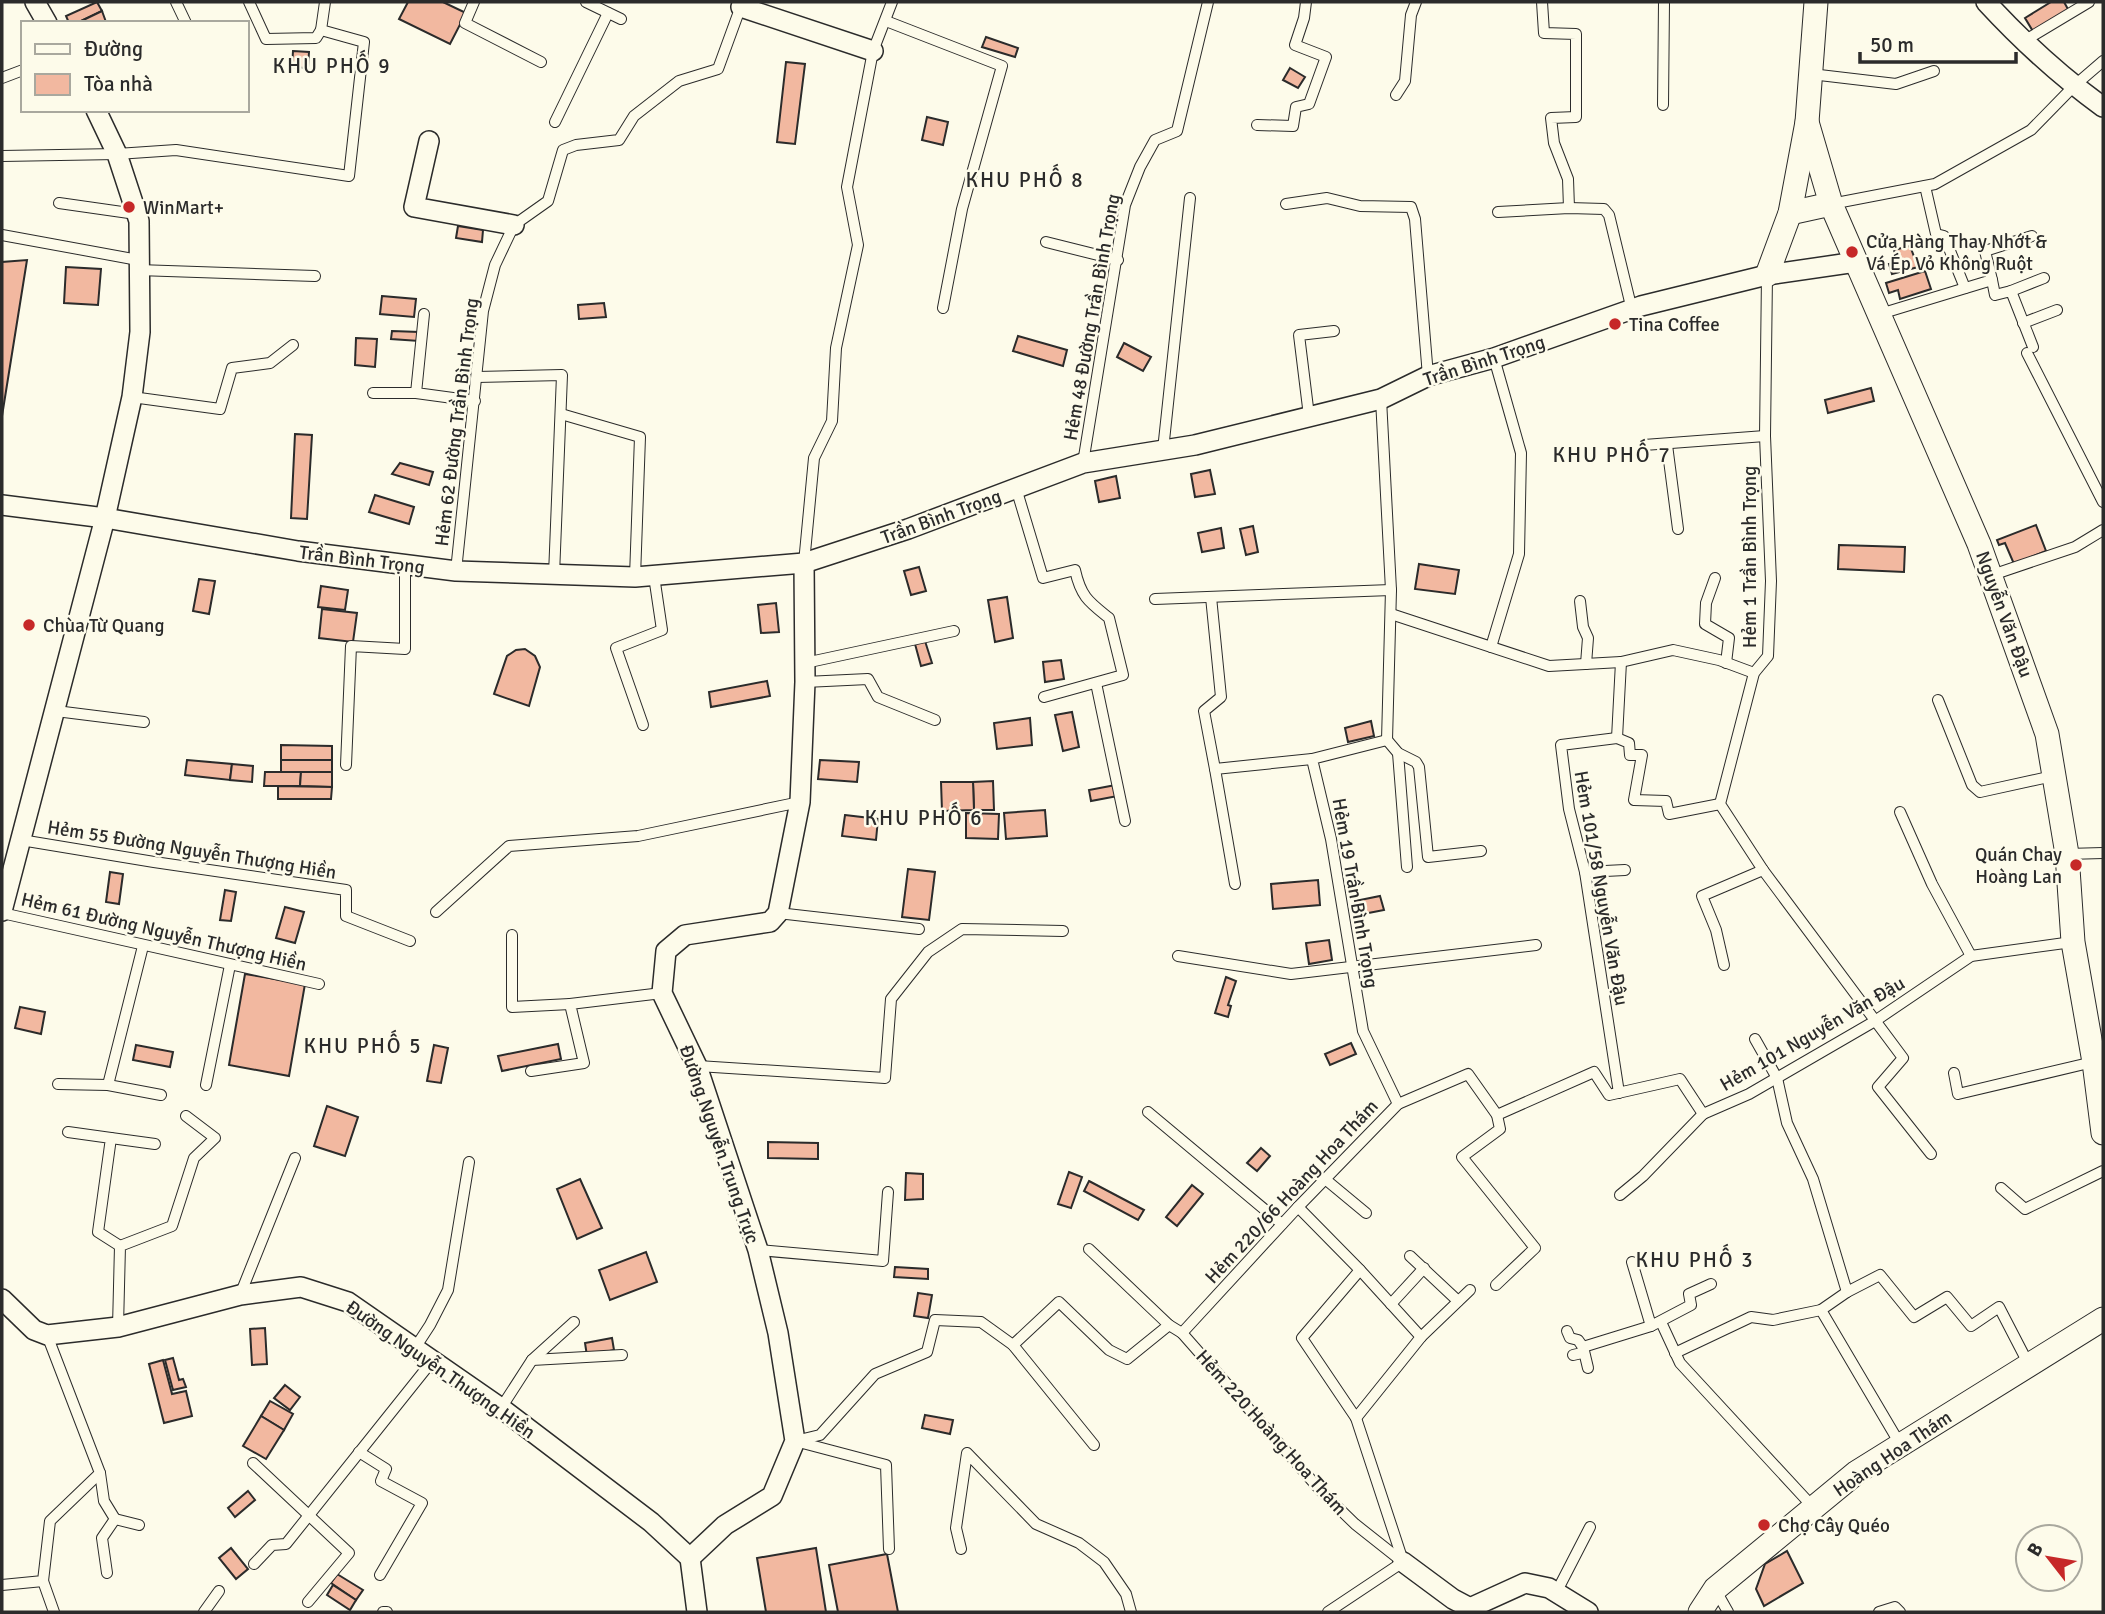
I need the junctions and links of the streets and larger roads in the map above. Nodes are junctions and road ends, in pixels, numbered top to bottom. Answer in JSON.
{"nodes":[{"id":1,"x":35,"y":2,"type":"edge"},
{"id":2,"x":1816,"y":2,"type":"edge"},
{"id":3,"x":1986,"y":2,"type":"edge"},
{"id":4,"x":741,"y":4,"type":"edge"},
{"id":5,"x":46,"y":21,"type":"edge"},
{"id":6,"x":873,"y":51,"type":"road end"},
{"id":7,"x":2103,"y":107,"type":"edge"},
{"id":8,"x":97,"y":112,"type":"edge"},
{"id":9,"x":1807,"y":122,"type":"junction"},
{"id":10,"x":429,"y":141,"type":"dead end"},
{"id":11,"x":1831,"y":204,"type":"junction"},
{"id":12,"x":1790,"y":213,"type":"junction"},
{"id":13,"x":514,"y":225,"type":"road end"},
{"id":14,"x":1856,"y":262,"type":"junction"},
{"id":15,"x":1767,"y":275,"type":"junction"},
{"id":16,"x":2,"y":505,"type":"edge"},
{"id":17,"x":105,"y":518,"type":"junction"},
{"id":18,"x":804,"y":563,"type":"junction"},
{"id":19,"x":2,"y":912,"type":"edge"},
{"id":20,"x":2103,"y":1133,"type":"edge"},
{"id":21,"x":2,"y":1299,"type":"edge"},
{"id":22,"x":2103,"y":1319,"type":"edge"},
{"id":23,"x":690,"y":1558,"type":"junction"},
{"id":24,"x":1403,"y":1562,"type":"road end"},
{"id":25,"x":1469,"y":1610,"type":"edge"},
{"id":26,"x":697,"y":1612,"type":"edge"},
{"id":27,"x":1588,"y":1612,"type":"edge"},
{"id":28,"x":1700,"y":1612,"type":"edge"}],
"edges":[{"from":1,"to":5,"type":"street"},
{"from":2,"to":9,"type":"street","name":"Nguyễn Văn Đậu"},
{"from":3,"to":7,"type":"street"},
{"from":4,"to":6,"type":"street"},
{"from":8,"to":17,"type":"street"},
{"from":9,"to":11,"type":"street","name":"Nguyễn Văn Đậu"},
{"from":9,"to":12,"type":"street","name":"Nguyễn Văn Đậu"},
{"from":10,"to":13,"type":"street"},
{"from":11,"to":12,"type":"street"},
{"from":11,"to":14,"type":"street","name":"Nguyễn Văn Đậu"},
{"from":12,"to":15,"type":"street","name":"Nguyễn Văn Đậu"},
{"from":14,"to":15,"type":"street","name":"Trần Bình Trọng"},
{"from":14,"to":20,"type":"street","name":"Nguyễn Văn Đậu"},
{"from":15,"to":18,"type":"street","name":"Trần Bình Trọng"},
{"from":16,"to":17,"type":"street","name":"Trần Bình Trọng"},
{"from":17,"to":18,"type":"street","name":"Trần Bình Trọng"},
{"from":17,"to":19,"type":"street"},
{"from":18,"to":23,"type":"street","name":"Đường Nguyễn Trung Trực"},
{"from":21,"to":23,"type":"street","name":"Đường Nguyễn Thượng Hiền"},
{"from":22,"to":28,"type":"street","name":"Hoàng Hoa Thám"},
{"from":23,"to":26,"type":"street"},
{"from":24,"to":25,"type":"street","name":"Hẻm 220 Hoàng Hoa Thám"},
{"from":25,"to":27,"type":"street","name":"Hẻm 220 Hoàng Hoa Thám"}]}
